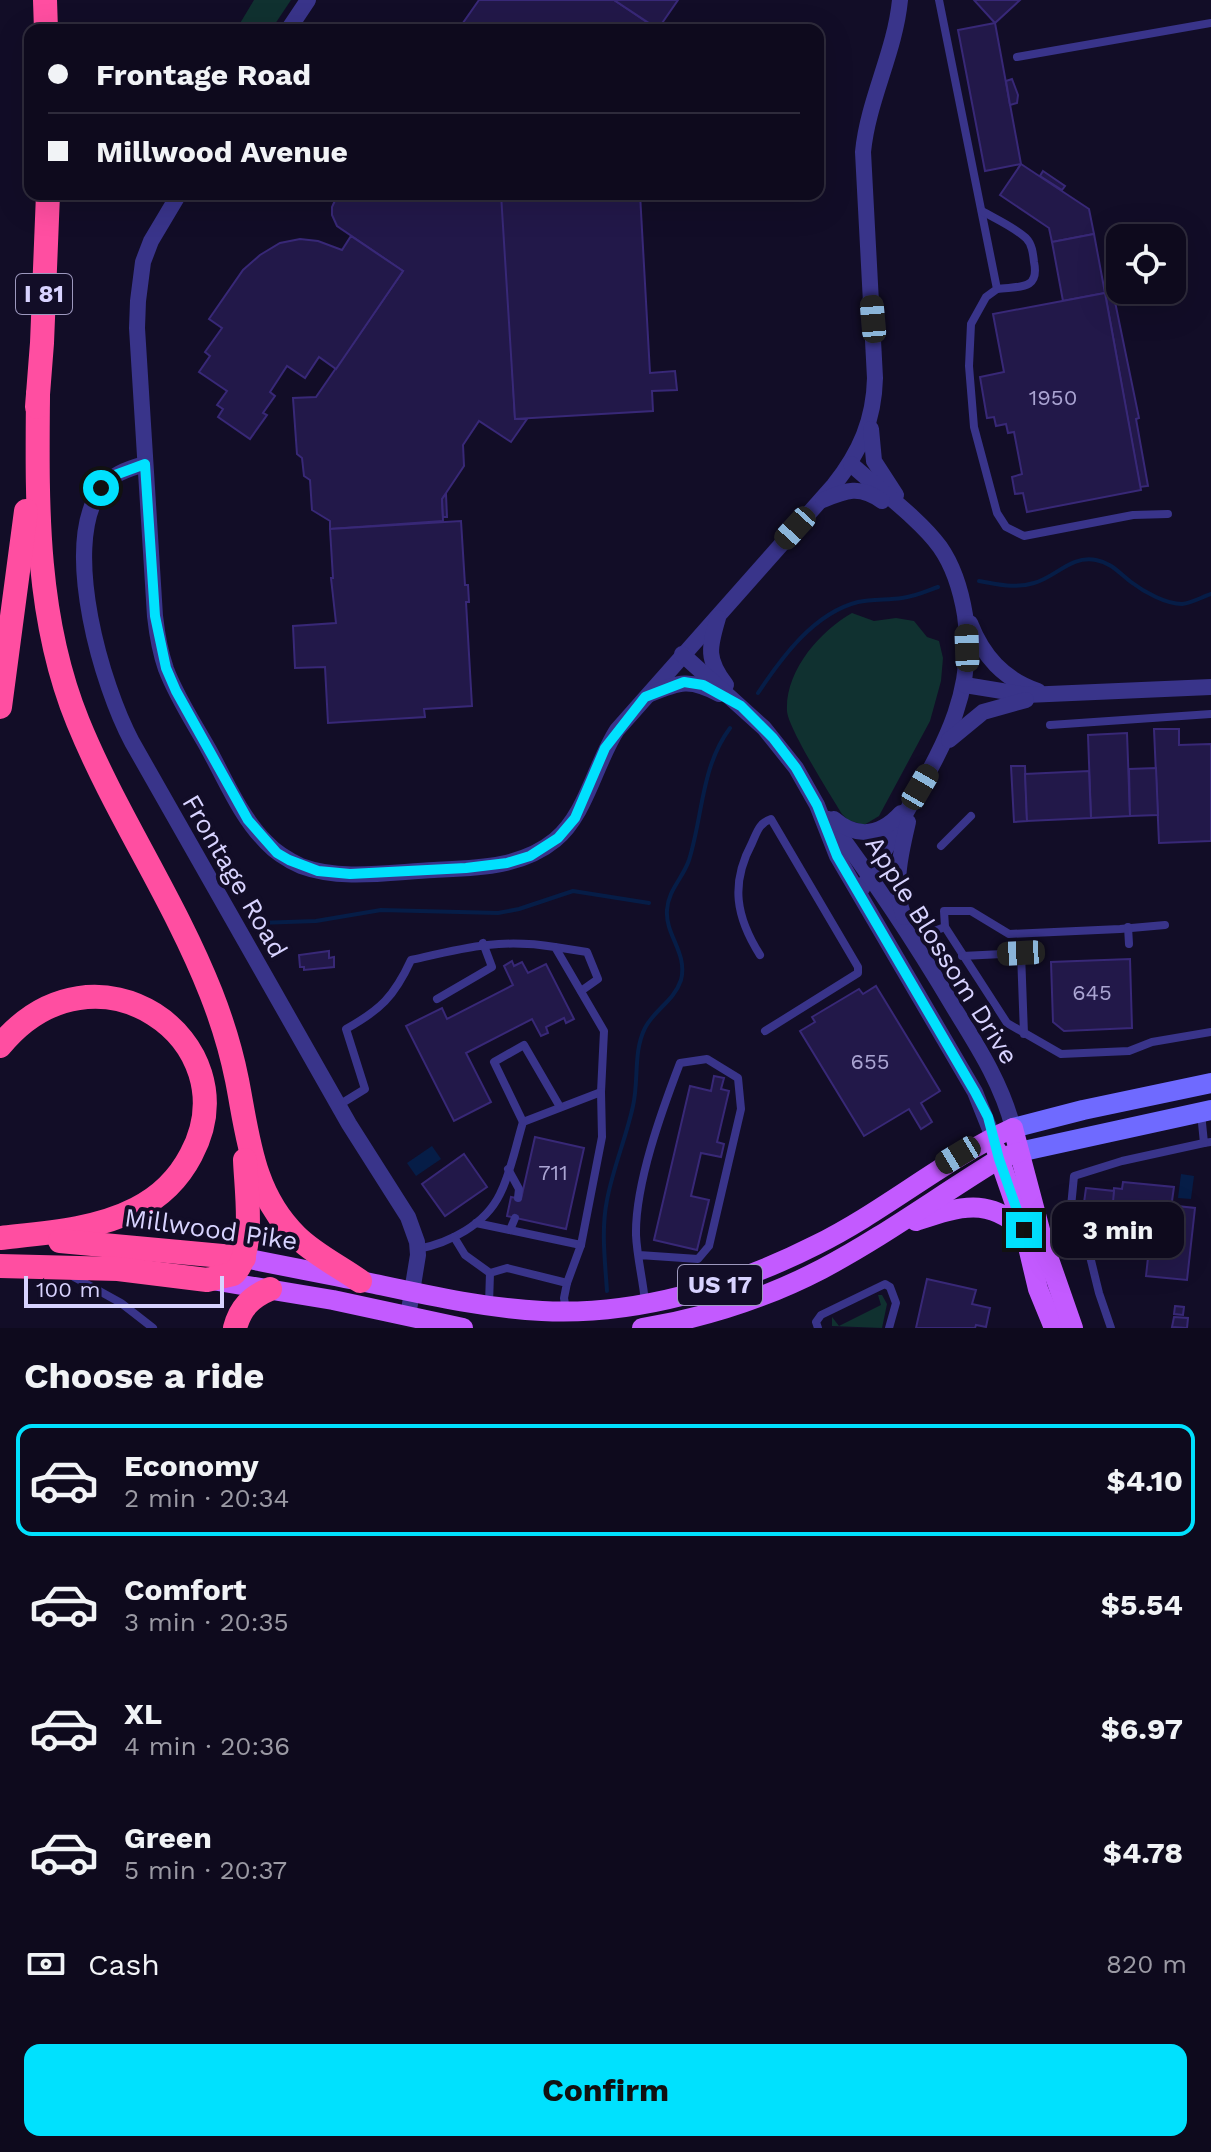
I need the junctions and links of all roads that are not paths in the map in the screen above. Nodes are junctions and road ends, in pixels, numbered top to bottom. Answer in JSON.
{"nodes":[{"id":1,"x":45,"y":0,"type":"edge"},
{"id":2,"x":308,"y":0,"type":"edge"},
{"id":3,"x":900,"y":0,"type":"edge"},
{"id":4,"x":939,"y":0,"type":"edge"},
{"id":5,"x":1211,"y":23,"type":"edge"},
{"id":6,"x":46,"y":24,"type":"edge"},
{"id":7,"x":292,"y":24,"type":"edge"},
{"id":8,"x":1017,"y":57,"type":"dead end"},
{"id":9,"x":48,"y":200,"type":"edge"},
{"id":10,"x":175,"y":200,"type":"edge"},
{"id":11,"x":982,"y":211,"type":"junction"},
{"id":12,"x":997,"y":289,"type":"junction"},
{"id":13,"x":38,"y":394,"type":"junction"},
{"id":14,"x":870,"y":417,"type":"junction"},
{"id":15,"x":145,"y":464,"type":"junction"},
{"id":16,"x":851,"y":464,"type":"junction"},
{"id":17,"x":817,"y":503,"type":"junction"},
{"id":18,"x":1168,"y":514,"type":"dead end"},
{"id":19,"x":918,"y":525,"type":"junction"},
{"id":20,"x":963,"y":606,"type":"junction"},
{"id":21,"x":719,"y":614,"type":"junction"},
{"id":22,"x":682,"y":654,"type":"junction"},
{"id":23,"x":965,"y":685,"type":"junction"},
{"id":24,"x":1211,"y":687,"type":"edge"},
{"id":25,"x":1051,"y":695,"type":"junction"},
{"id":26,"x":645,"y":697,"type":"junction"},
{"id":27,"x":741,"y":706,"type":"junction"},
{"id":28,"x":0,"y":707,"type":"edge"},
{"id":29,"x":1211,"y":714,"type":"edge"},
{"id":30,"x":1050,"y":725,"type":"dead end"},
{"id":31,"x":943,"y":746,"type":"junction"},
{"id":32,"x":913,"y":801,"type":"junction"},
{"id":33,"x":817,"y":805,"type":"junction"},
{"id":34,"x":971,"y":816,"type":"dead end"},
{"id":35,"x":941,"y":846,"type":"dead end"},
{"id":36,"x":871,"y":875,"type":"junction"},
{"id":37,"x":859,"y":893,"type":"junction"},
{"id":38,"x":1165,"y":925,"type":"dead end"},
{"id":39,"x":945,"y":927,"type":"junction"},
{"id":40,"x":1128,"y":927,"type":"junction"},
{"id":41,"x":913,"y":939,"type":"junction"},
{"id":42,"x":483,"y":943,"type":"junction"},
{"id":43,"x":1129,"y":944,"type":"dead end"},
{"id":44,"x":555,"y":947,"type":"junction"},
{"id":45,"x":760,"y":955,"type":"dead end"},
{"id":46,"x":962,"y":956,"type":"junction"},
{"id":47,"x":581,"y":991,"type":"junction"},
{"id":48,"x":437,"y":999,"type":"dead end"},
{"id":49,"x":765,"y":1031,"type":"dead end"},
{"id":50,"x":1211,"y":1032,"type":"edge"},
{"id":51,"x":1024,"y":1034,"type":"junction"},
{"id":52,"x":0,"y":1046,"type":"edge"},
{"id":53,"x":1211,"y":1083,"type":"edge"},
{"id":54,"x":601,"y":1092,"type":"junction"},
{"id":55,"x":339,"y":1105,"type":"junction"},
{"id":56,"x":560,"y":1107,"type":"junction"},
{"id":57,"x":1206,"y":1112,"type":"edge"},
{"id":58,"x":243,"y":1118,"type":"junction"},
{"id":59,"x":523,"y":1122,"type":"junction"},
{"id":60,"x":1013,"y":1128,"type":"junction"},
{"id":61,"x":993,"y":1137,"type":"junction"},
{"id":62,"x":1208,"y":1142,"type":"edge"},
{"id":63,"x":1019,"y":1152,"type":"junction"},
{"id":64,"x":999,"y":1159,"type":"junction"},
{"id":65,"x":508,"y":1169,"type":"junction"},
{"id":66,"x":518,"y":1198,"type":"dead end"},
{"id":67,"x":515,"y":1218,"type":"dead end"},
{"id":68,"x":476,"y":1223,"type":"junction"},
{"id":69,"x":889,"y":1229,"type":"junction"},
{"id":70,"x":510,"y":1230,"type":"junction"},
{"id":71,"x":1024,"y":1230,"type":"junction"},
{"id":72,"x":454,"y":1237,"type":"junction"},
{"id":73,"x":0,"y":1238,"type":"edge"},
{"id":74,"x":581,"y":1245,"type":"junction"},
{"id":75,"x":418,"y":1249,"type":"junction"},
{"id":76,"x":639,"y":1255,"type":"junction"},
{"id":77,"x":244,"y":1258,"type":"junction"},
{"id":78,"x":0,"y":1266,"type":"edge"},
{"id":79,"x":55,"y":1266,"type":"junction"},
{"id":80,"x":490,"y":1273,"type":"junction"},
{"id":81,"x":207,"y":1280,"type":"junction"},
{"id":82,"x":360,"y":1281,"type":"junction"},
{"id":83,"x":567,"y":1283,"type":"junction"},
{"id":84,"x":270,"y":1289,"type":"junction"},
{"id":85,"x":412,"y":1292,"type":"junction"},
{"id":86,"x":645,"y":1303,"type":"junction"},
{"id":87,"x":488,"y":1306,"type":"junction"},
{"id":88,"x":567,"y":1311,"type":"junction"},
{"id":89,"x":408,"y":1316,"type":"junction"},
{"id":90,"x":153,"y":1328,"type":"edge"},
{"id":91,"x":235,"y":1328,"type":"edge"},
{"id":92,"x":463,"y":1328,"type":"edge"},
{"id":93,"x":642,"y":1328,"type":"edge"},
{"id":94,"x":818,"y":1328,"type":"edge"},
{"id":95,"x":889,"y":1328,"type":"edge"},
{"id":96,"x":1054,"y":1328,"type":"edge"},
{"id":97,"x":1073,"y":1328,"type":"edge"},
{"id":98,"x":1111,"y":1328,"type":"edge"}],
"edges":[{"from":1,"to":6,"type":"highway"},
{"from":2,"to":7,"type":"street"},
{"from":3,"to":14,"type":"street"},
{"from":4,"to":11,"type":"lane"},
{"from":5,"to":8,"type":"lane"},
{"from":9,"to":13,"type":"highway","number":"I 81"},
{"from":10,"to":15,"type":"street"},
{"from":11,"to":12,"type":"lane"},
{"from":11,"to":12,"type":"lane"},
{"from":12,"to":18,"type":"lane"},
{"from":13,"to":28,"type":"highway","number":"I 81"},
{"from":13,"to":58,"type":"highway"},
{"from":14,"to":16,"type":"street"},
{"from":14,"to":19,"type":"street"},
{"from":15,"to":26,"type":"street"},
{"from":15,"to":55,"type":"street","name":"Frontage Road"},
{"from":16,"to":17,"type":"street"},
{"from":16,"to":19,"type":"street"},
{"from":17,"to":19,"type":"street"},
{"from":17,"to":21,"type":"street"},
{"from":19,"to":20,"type":"street"},
{"from":20,"to":23,"type":"street"},
{"from":20,"to":25,"type":"street"},
{"from":21,"to":22,"type":"street"},
{"from":21,"to":27,"type":"street"},
{"from":22,"to":26,"type":"street"},
{"from":22,"to":27,"type":"street","name":"Apple Blossom Drive"},
{"from":23,"to":25,"type":"street"},
{"from":23,"to":31,"type":"street"},
{"from":24,"to":25,"type":"street"},
{"from":25,"to":31,"type":"street"},
{"from":26,"to":27,"type":"street"},
{"from":27,"to":33,"type":"street","name":"Apple Blossom Drive"},
{"from":29,"to":30,"type":"lane"},
{"from":31,"to":32,"type":"street"},
{"from":32,"to":33,"type":"street"},
{"from":32,"to":36,"type":"street"},
{"from":32,"to":41,"type":"street"},
{"from":33,"to":36,"type":"street","name":"Apple Blossom Drive"},
{"from":33,"to":37,"type":"street","name":"Apple Blossom Drive"},
{"from":34,"to":35,"type":"lane"},
{"from":36,"to":37,"type":"street"},
{"from":36,"to":41,"type":"street","name":"Apple Blossom Drive"},
{"from":37,"to":61,"type":"street","name":"Apple Blossom Drive"},
{"from":38,"to":40,"type":"lane"},
{"from":39,"to":40,"type":"lane"},
{"from":39,"to":41,"type":"lane"},
{"from":39,"to":46,"type":"lane"},
{"from":40,"to":43,"type":"lane"},
{"from":41,"to":60,"type":"street","name":"Apple Blossom Drive"},
{"from":42,"to":44,"type":"lane"},
{"from":42,"to":48,"type":"lane"},
{"from":42,"to":55,"type":"lane"},
{"from":44,"to":47,"type":"lane"},
{"from":44,"to":47,"type":"lane"},
{"from":45,"to":49,"type":"lane"},
{"from":46,"to":51,"type":"lane"},
{"from":46,"to":51,"type":"lane"},
{"from":47,"to":54,"type":"lane"},
{"from":50,"to":51,"type":"lane"},
{"from":52,"to":73,"type":"highway"},
{"from":53,"to":60,"type":"main road"},
{"from":54,"to":56,"type":"lane"},
{"from":54,"to":74,"type":"lane"},
{"from":55,"to":75,"type":"street","name":"Frontage Road"},
{"from":56,"to":59,"type":"lane"},
{"from":56,"to":59,"type":"lane"},
{"from":57,"to":62,"type":"lane"},
{"from":57,"to":63,"type":"main road"},
{"from":58,"to":77,"type":"highway"},
{"from":58,"to":82,"type":"highway"},
{"from":59,"to":65,"type":"lane"},
{"from":60,"to":61,"type":"main road","number":"US 17"},
{"from":60,"to":63,"type":"main road"},
{"from":61,"to":64,"type":"main road"},
{"from":61,"to":86,"type":"main road","number":"US 17"},
{"from":62,"to":98,"type":"lane"},
{"from":63,"to":64,"type":"main road"},
{"from":63,"to":97,"type":"main road"},
{"from":64,"to":69,"type":"main road"},
{"from":64,"to":71,"type":"main road"},
{"from":65,"to":66,"type":"lane"},
{"from":65,"to":68,"type":"lane"},
{"from":67,"to":70,"type":"lane"},
{"from":68,"to":70,"type":"lane"},
{"from":68,"to":72,"type":"lane"},
{"from":69,"to":71,"type":"main road","number":"US 17"},
{"from":69,"to":93,"type":"main road","number":"US 17"},
{"from":70,"to":74,"type":"lane"},
{"from":71,"to":96,"type":"main road"},
{"from":72,"to":75,"type":"lane"},
{"from":72,"to":80,"type":"lane"},
{"from":73,"to":77,"type":"highway","name":"Millwood Pike","number":"US 17"},
{"from":74,"to":83,"type":"lane"},
{"from":75,"to":85,"type":"street","name":"Frontage Road"},
{"from":76,"to":76,"type":"lane"},
{"from":76,"to":86,"type":"lane"},
{"from":77,"to":81,"type":"highway"},
{"from":77,"to":82,"type":"main road","name":"Millwood Pike","number":"US 17"},
{"from":78,"to":79,"type":"highway","name":"Millwood Pike"},
{"from":79,"to":81,"type":"highway","name":"Millwood Pike"},
{"from":79,"to":90,"type":"lane"},
{"from":80,"to":83,"type":"lane"},
{"from":80,"to":87,"type":"lane"},
{"from":81,"to":84,"type":"main road","name":"Millwood Pike"},
{"from":82,"to":85,"type":"main road","name":"Millwood Pike","number":"US 17"},
{"from":83,"to":88,"type":"lane"},
{"from":84,"to":89,"type":"main road","name":"Millwood Pike"},
{"from":84,"to":91,"type":"highway"},
{"from":85,"to":87,"type":"main road","number":"US 17"},
{"from":85,"to":89,"type":"street","name":"Frontage Road"},
{"from":86,"to":88,"type":"main road","number":"US 17"},
{"from":87,"to":88,"type":"main road","number":"US 17"},
{"from":89,"to":92,"type":"main road","name":"Millwood Pike"},
{"from":94,"to":95,"type":"lane"}]}
